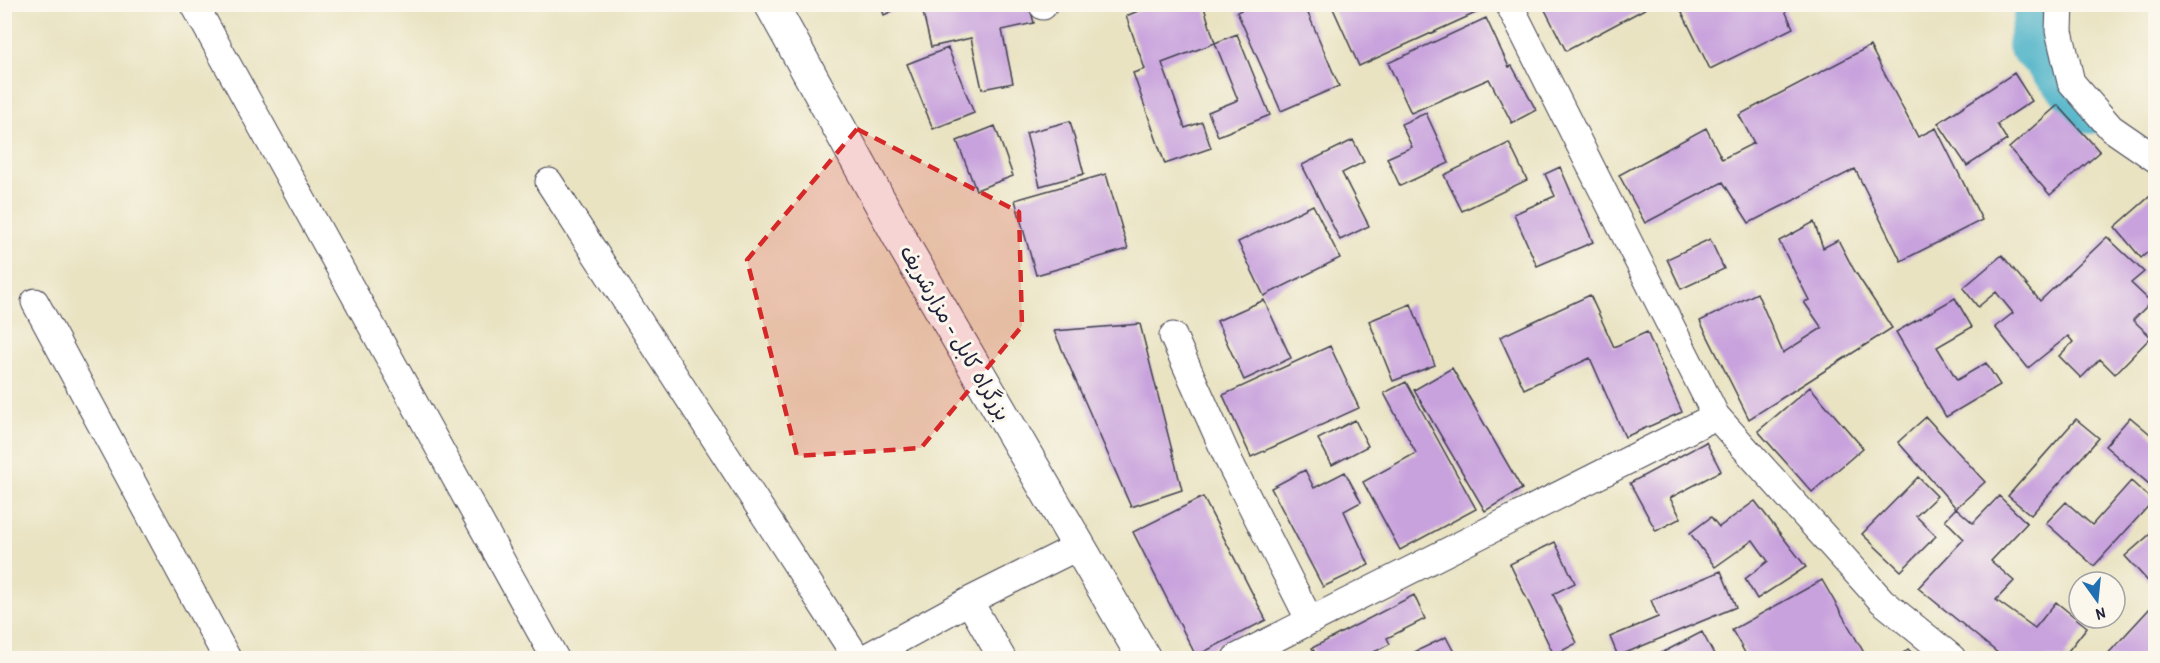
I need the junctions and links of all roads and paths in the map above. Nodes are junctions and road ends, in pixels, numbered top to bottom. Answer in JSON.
{"nodes":[{"id":1,"x":194,"y":4,"type":"edge"},
{"id":2,"x":771,"y":4,"type":"edge"},
{"id":3,"x":1509,"y":4,"type":"edge"},
{"id":4,"x":2060,"y":4,"type":"edge"},
{"id":5,"x":2156,"y":159,"type":"edge"},
{"id":6,"x":549,"y":182,"type":"dead end"},
{"id":7,"x":35,"y":302,"type":"dead end"},
{"id":8,"x":1173,"y":336,"type":"dead end"},
{"id":9,"x":1716,"y":417,"type":"junction"},
{"id":10,"x":1079,"y":546,"type":"junction"},
{"id":11,"x":969,"y":601,"type":"junction"},
{"id":12,"x":1309,"y":619,"type":"junction"},
{"id":13,"x":227,"y":658,"type":"edge"},
{"id":14,"x":555,"y":658,"type":"edge"},
{"id":15,"x":856,"y":658,"type":"edge"},
{"id":16,"x":865,"y":658,"type":"edge"},
{"id":17,"x":1002,"y":658,"type":"edge"},
{"id":18,"x":1144,"y":658,"type":"edge"},
{"id":19,"x":1236,"y":658,"type":"edge"},
{"id":20,"x":1952,"y":658,"type":"edge"}],
"edges":[{"from":1,"to":14,"type":"street"},
{"from":2,"to":10,"type":"highway","name":"بزرگراه کابل - مزارشریف"},
{"from":3,"to":9,"type":"street"},
{"from":4,"to":5,"type":"street"},
{"from":6,"to":15,"type":"street"},
{"from":7,"to":13,"type":"street"},
{"from":8,"to":12,"type":"street"},
{"from":9,"to":12,"type":"street"},
{"from":9,"to":20,"type":"street"},
{"from":10,"to":11,"type":"street"},
{"from":10,"to":18,"type":"highway","name":"بزرگراه کابل - مزارشریف"},
{"from":11,"to":16,"type":"street"},
{"from":11,"to":17,"type":"street"},
{"from":12,"to":19,"type":"street"}]}
